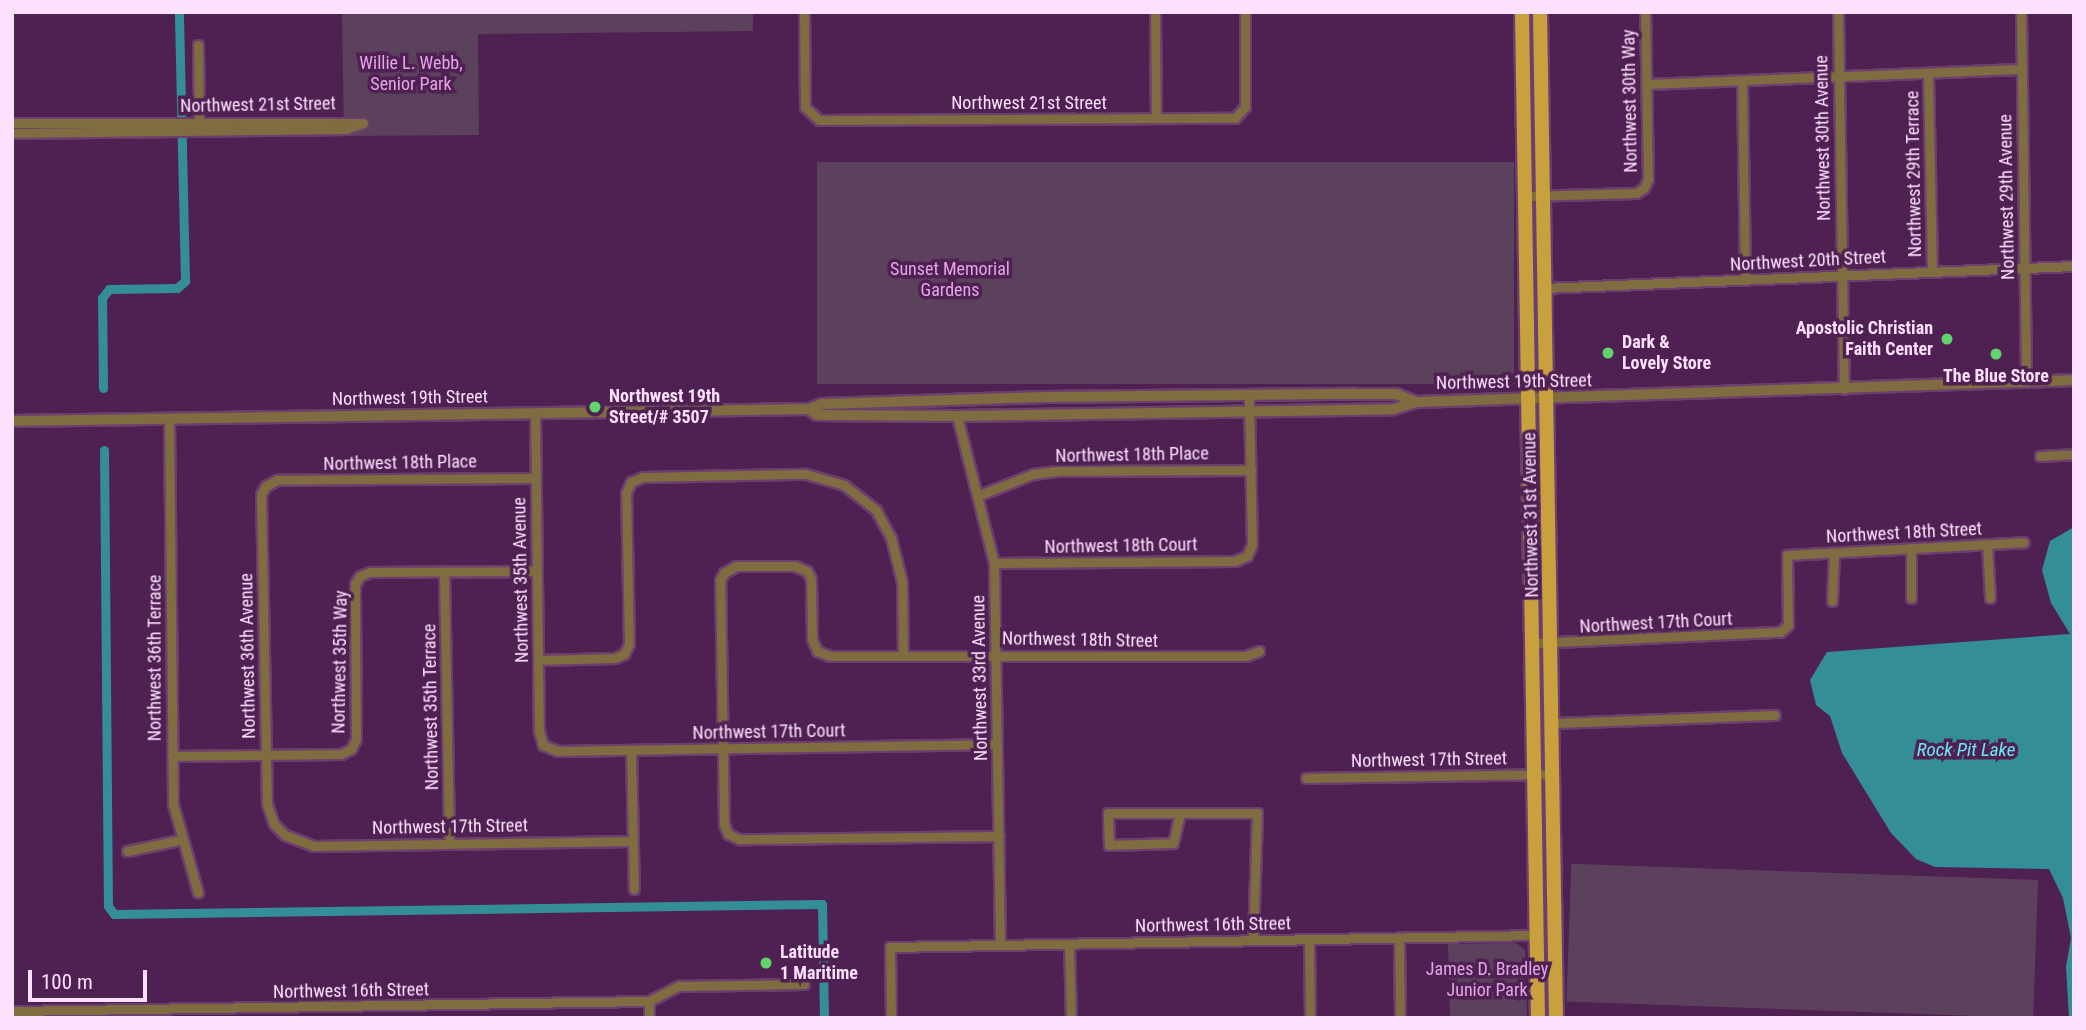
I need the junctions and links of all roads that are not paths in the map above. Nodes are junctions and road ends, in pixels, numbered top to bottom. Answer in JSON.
{"nodes":[{"id":1,"x":804,"y":12,"type":"edge"},
{"id":2,"x":1155,"y":12,"type":"edge"},
{"id":3,"x":1245,"y":12,"type":"edge"},
{"id":4,"x":1522,"y":12,"type":"edge"},
{"id":5,"x":1540,"y":12,"type":"edge"},
{"id":6,"x":1645,"y":12,"type":"edge"},
{"id":7,"x":1838,"y":12,"type":"edge"},
{"id":8,"x":2021,"y":12,"type":"edge"},
{"id":9,"x":198,"y":45,"type":"dead end"},
{"id":10,"x":2021,"y":69,"type":"junction"},
{"id":11,"x":1837,"y":76,"type":"junction"},
{"id":12,"x":1928,"y":76,"type":"junction"},
{"id":13,"x":1742,"y":82,"type":"junction"},
{"id":14,"x":1646,"y":84,"type":"junction"},
{"id":15,"x":1156,"y":118,"type":"junction"},
{"id":16,"x":12,"y":123,"type":"edge"},
{"id":17,"x":199,"y":126,"type":"junction"},
{"id":18,"x":12,"y":132,"type":"edge"},
{"id":19,"x":1543,"y":196,"type":"junction"},
{"id":20,"x":1525,"y":197,"type":"junction"},
{"id":21,"x":2074,"y":266,"type":"edge"},
{"id":22,"x":2024,"y":268,"type":"junction"},
{"id":23,"x":1932,"y":271,"type":"junction"},
{"id":24,"x":1841,"y":275,"type":"junction"},
{"id":25,"x":1745,"y":279,"type":"junction"},
{"id":26,"x":1544,"y":288,"type":"junction"},
{"id":27,"x":2074,"y":380,"type":"edge"},
{"id":28,"x":2025,"y":382,"type":"junction"},
{"id":29,"x":1844,"y":388,"type":"junction"},
{"id":30,"x":1249,"y":395,"type":"junction"},
{"id":31,"x":1548,"y":400,"type":"junction"},
{"id":32,"x":1530,"y":401,"type":"junction"},
{"id":33,"x":1416,"y":402,"type":"junction"},
{"id":34,"x":1249,"y":409,"type":"junction"},
{"id":35,"x":809,"y":410,"type":"junction"},
{"id":36,"x":535,"y":414,"type":"junction"},
{"id":37,"x":957,"y":416,"type":"junction"},
{"id":38,"x":169,"y":419,"type":"junction"},
{"id":39,"x":12,"y":421,"type":"edge"},
{"id":40,"x":2074,"y":454,"type":"edge"},
{"id":41,"x":2040,"y":456,"type":"dead end"},
{"id":42,"x":1251,"y":470,"type":"junction"},
{"id":43,"x":535,"y":478,"type":"junction"},
{"id":44,"x":266,"y":486,"type":"joint"},
{"id":45,"x":977,"y":496,"type":"junction"},
{"id":46,"x":2024,"y":542,"type":"dead end"},
{"id":47,"x":1987,"y":544,"type":"junction"},
{"id":48,"x":1911,"y":548,"type":"junction"},
{"id":49,"x":1834,"y":553,"type":"junction"},
{"id":50,"x":994,"y":563,"type":"junction"},
{"id":51,"x":537,"y":571,"type":"junction"},
{"id":52,"x":444,"y":572,"type":"junction"},
{"id":53,"x":1911,"y":598,"type":"dead end"},
{"id":54,"x":1990,"y":598,"type":"dead end"},
{"id":55,"x":1832,"y":601,"type":"dead end"},
{"id":56,"x":1780,"y":632,"type":"joint"},
{"id":57,"x":1534,"y":643,"type":"junction"},
{"id":58,"x":1553,"y":643,"type":"junction"},
{"id":59,"x":1259,"y":650,"type":"dead end"},
{"id":60,"x":996,"y":654,"type":"junction"},
{"id":61,"x":903,"y":655,"type":"junction"},
{"id":62,"x":538,"y":660,"type":"junction"},
{"id":63,"x":1774,"y":715,"type":"dead end"},
{"id":64,"x":1553,"y":723,"type":"junction"},
{"id":65,"x":997,"y":744,"type":"junction"},
{"id":66,"x":543,"y":745,"type":"joint"},
{"id":67,"x":722,"y":748,"type":"junction"},
{"id":68,"x":631,"y":750,"type":"junction"},
{"id":69,"x":265,"y":755,"type":"junction"},
{"id":70,"x":172,"y":756,"type":"junction"},
{"id":71,"x":1535,"y":774,"type":"junction"},
{"id":72,"x":1553,"y":774,"type":"junction"},
{"id":73,"x":1306,"y":778,"type":"dead end"},
{"id":74,"x":1180,"y":813,"type":"junction"},
{"id":75,"x":274,"y":824,"type":"joint"},
{"id":76,"x":999,"y":836,"type":"junction"},
{"id":77,"x":179,"y":840,"type":"junction"},
{"id":78,"x":633,"y":841,"type":"junction"},
{"id":79,"x":449,"y":842,"type":"junction"},
{"id":80,"x":127,"y":851,"type":"dead end"},
{"id":81,"x":634,"y":889,"type":"dead end"},
{"id":82,"x":198,"y":893,"type":"dead end"},
{"id":83,"x":1536,"y":934,"type":"junction"},
{"id":84,"x":1399,"y":937,"type":"junction"},
{"id":85,"x":1309,"y":939,"type":"junction"},
{"id":86,"x":1253,"y":940,"type":"junction"},
{"id":87,"x":1069,"y":944,"type":"junction"},
{"id":88,"x":1000,"y":945,"type":"junction"},
{"id":89,"x":1554,"y":956,"type":"junction"},
{"id":90,"x":804,"y":984,"type":"dead end"},
{"id":91,"x":649,"y":1001,"type":"junction"},
{"id":92,"x":12,"y":1011,"type":"edge"},
{"id":93,"x":649,"y":1018,"type":"edge"},
{"id":94,"x":891,"y":1018,"type":"edge"},
{"id":95,"x":1071,"y":1018,"type":"edge"},
{"id":96,"x":1310,"y":1018,"type":"edge"},
{"id":97,"x":1400,"y":1018,"type":"edge"},
{"id":98,"x":1538,"y":1018,"type":"edge"},
{"id":99,"x":1556,"y":1018,"type":"edge"}],
"edges":[{"from":1,"to":15,"type":"street","name":"Northwest 21st Street"},
{"from":2,"to":15,"type":"street"},
{"from":3,"to":15,"type":"street","name":"Northwest 21st Street"},
{"from":4,"to":20,"type":"main road","name":"Northwest 31st Avenue"},
{"from":5,"to":19,"type":"main road","name":"Northwest 31st Avenue"},
{"from":6,"to":14,"type":"street","name":"Northwest 30th Way"},
{"from":7,"to":11,"type":"street","name":"Northwest 30th Avenue"},
{"from":8,"to":10,"type":"street","name":"Northwest 29th Avenue"},
{"from":9,"to":17,"type":"street"},
{"from":10,"to":12,"type":"street"},
{"from":10,"to":22,"type":"street","name":"Northwest 29th Avenue"},
{"from":11,"to":12,"type":"street"},
{"from":11,"to":13,"type":"street"},
{"from":11,"to":24,"type":"street","name":"Northwest 30th Avenue"},
{"from":12,"to":23,"type":"street","name":"Northwest 29th Terrace"},
{"from":13,"to":14,"type":"street"},
{"from":13,"to":25,"type":"street"},
{"from":14,"to":19,"type":"street","name":"Northwest 30th Way"},
{"from":16,"to":17,"type":"street","name":"Northwest 21st Street"},
{"from":17,"to":17,"type":"street","name":"Northwest 21st Street"},
{"from":17,"to":18,"type":"street","name":"Northwest 21st Street"},
{"from":19,"to":20,"type":"street"},
{"from":19,"to":26,"type":"main road","name":"Northwest 31st Avenue"},
{"from":20,"to":32,"type":"main road","name":"Northwest 31st Avenue"},
{"from":21,"to":22,"type":"street","name":"Northwest 20th Street"},
{"from":22,"to":23,"type":"street","name":"Northwest 20th Street"},
{"from":22,"to":28,"type":"street","name":"Northwest 29th Avenue"},
{"from":23,"to":24,"type":"street","name":"Northwest 20th Street"},
{"from":24,"to":25,"type":"street","name":"Northwest 20th Street"},
{"from":24,"to":29,"type":"street","name":"Northwest 30th Avenue"},
{"from":25,"to":26,"type":"street","name":"Northwest 20th Street"},
{"from":26,"to":31,"type":"main road","name":"Northwest 31st Avenue"},
{"from":27,"to":28,"type":"street","name":"Northwest 19th Street"},
{"from":28,"to":29,"type":"street","name":"Northwest 19th Street"},
{"from":29,"to":31,"type":"street","name":"Northwest 19th Street"},
{"from":30,"to":33,"type":"street","name":"Northwest 19th Street"},
{"from":30,"to":34,"type":"street"},
{"from":30,"to":35,"type":"street","name":"Northwest 19th Street"},
{"from":31,"to":32,"type":"street","name":"Northwest 19th Street"},
{"from":31,"to":58,"type":"main road","name":"Northwest 31st Avenue"},
{"from":32,"to":33,"type":"street","name":"Northwest 19th Street"},
{"from":32,"to":57,"type":"main road","name":"Northwest 31st Avenue"},
{"from":33,"to":34,"type":"street","name":"Northwest 19th Street"},
{"from":34,"to":37,"type":"street","name":"Northwest 19th Street"},
{"from":34,"to":42,"type":"street"},
{"from":35,"to":36,"type":"street","name":"Northwest 19th Street"},
{"from":35,"to":37,"type":"street","name":"Northwest 19th Street"},
{"from":36,"to":38,"type":"street","name":"Northwest 19th Street"},
{"from":36,"to":43,"type":"street","name":"Northwest 35th Avenue"},
{"from":37,"to":45,"type":"street","name":"Northwest 33rd Avenue"},
{"from":38,"to":39,"type":"street","name":"Northwest 19th Street"},
{"from":38,"to":70,"type":"street","name":"Northwest 36th Terrace"},
{"from":40,"to":41,"type":"street"},
{"from":42,"to":45,"type":"street","name":"Northwest 18th Place"},
{"from":42,"to":50,"type":"street","name":"Northwest 18th Court"},
{"from":43,"to":44,"type":"street","name":"Northwest 18th Place"},
{"from":43,"to":51,"type":"street","name":"Northwest 35th Avenue"},
{"from":44,"to":69,"type":"street","name":"Northwest 36th Avenue"},
{"from":45,"to":50,"type":"street","name":"Northwest 33rd Avenue"},
{"from":46,"to":47,"type":"street","name":"Northwest 18th Street"},
{"from":47,"to":48,"type":"street","name":"Northwest 18th Street"},
{"from":47,"to":54,"type":"street"},
{"from":48,"to":49,"type":"street","name":"Northwest 18th Street"},
{"from":48,"to":53,"type":"street"},
{"from":49,"to":55,"type":"street"},
{"from":49,"to":56,"type":"street","name":"Northwest 18th Street"},
{"from":50,"to":60,"type":"street","name":"Northwest 33rd Avenue"},
{"from":51,"to":52,"type":"street"},
{"from":51,"to":62,"type":"street","name":"Northwest 35th Avenue"},
{"from":52,"to":69,"type":"street","name":"Northwest 35th Way"},
{"from":52,"to":79,"type":"street","name":"Northwest 35th Terrace"},
{"from":56,"to":58,"type":"street","name":"Northwest 17th Court"},
{"from":57,"to":58,"type":"street","name":"Northwest 17th Court"},
{"from":57,"to":71,"type":"main road","name":"Northwest 31st Avenue"},
{"from":58,"to":64,"type":"main road","name":"Northwest 31st Avenue"},
{"from":59,"to":60,"type":"street","name":"Northwest 18th Street"},
{"from":60,"to":61,"type":"street","name":"Northwest 18th Street"},
{"from":60,"to":65,"type":"street","name":"Northwest 33rd Avenue"},
{"from":61,"to":62,"type":"street"},
{"from":61,"to":67,"type":"street","name":"Northwest 18th Street"},
{"from":62,"to":66,"type":"street","name":"Northwest 35th Avenue"},
{"from":63,"to":64,"type":"street"},
{"from":64,"to":72,"type":"main road","name":"Northwest 31st Avenue"},
{"from":65,"to":67,"type":"street","name":"Northwest 17th Court"},
{"from":65,"to":76,"type":"street","name":"Northwest 33rd Avenue"},
{"from":66,"to":68,"type":"street","name":"Northwest 17th Court"},
{"from":67,"to":68,"type":"street","name":"Northwest 17th Court"},
{"from":67,"to":76,"type":"street"},
{"from":68,"to":78,"type":"street"},
{"from":69,"to":70,"type":"street"},
{"from":69,"to":75,"type":"street","name":"Northwest 36th Avenue"},
{"from":70,"to":77,"type":"street","name":"Northwest 36th Terrace"},
{"from":71,"to":72,"type":"street","name":"Northwest 17th Street"},
{"from":71,"to":73,"type":"street","name":"Northwest 17th Street"},
{"from":71,"to":83,"type":"main road","name":"Northwest 31st Avenue"},
{"from":72,"to":89,"type":"main road","name":"Northwest 31st Avenue"},
{"from":74,"to":74,"type":"street"},
{"from":74,"to":86,"type":"street"},
{"from":75,"to":79,"type":"street","name":"Northwest 17th Street"},
{"from":76,"to":88,"type":"street","name":"Northwest 33rd Avenue"},
{"from":77,"to":80,"type":"street"},
{"from":77,"to":82,"type":"street","name":"Northwest 36th Terrace"},
{"from":78,"to":79,"type":"street","name":"Northwest 17th Street"},
{"from":78,"to":81,"type":"street"},
{"from":83,"to":84,"type":"street","name":"Northwest 16th Street"},
{"from":83,"to":89,"type":"main road"},
{"from":83,"to":98,"type":"main road","name":"Northwest 31st Avenue"},
{"from":84,"to":85,"type":"street","name":"Northwest 16th Street"},
{"from":84,"to":97,"type":"street"},
{"from":85,"to":86,"type":"street","name":"Northwest 16th Street"},
{"from":85,"to":96,"type":"street"},
{"from":86,"to":87,"type":"street","name":"Northwest 16th Street"},
{"from":87,"to":88,"type":"street","name":"Northwest 16th Street"},
{"from":87,"to":95,"type":"street"},
{"from":88,"to":94,"type":"street","name":"Northwest 16th Street"},
{"from":89,"to":99,"type":"main road","name":"Northwest 31st Avenue"},
{"from":90,"to":91,"type":"street"},
{"from":91,"to":92,"type":"street","name":"Northwest 16th Street"},
{"from":91,"to":93,"type":"street"}]}
